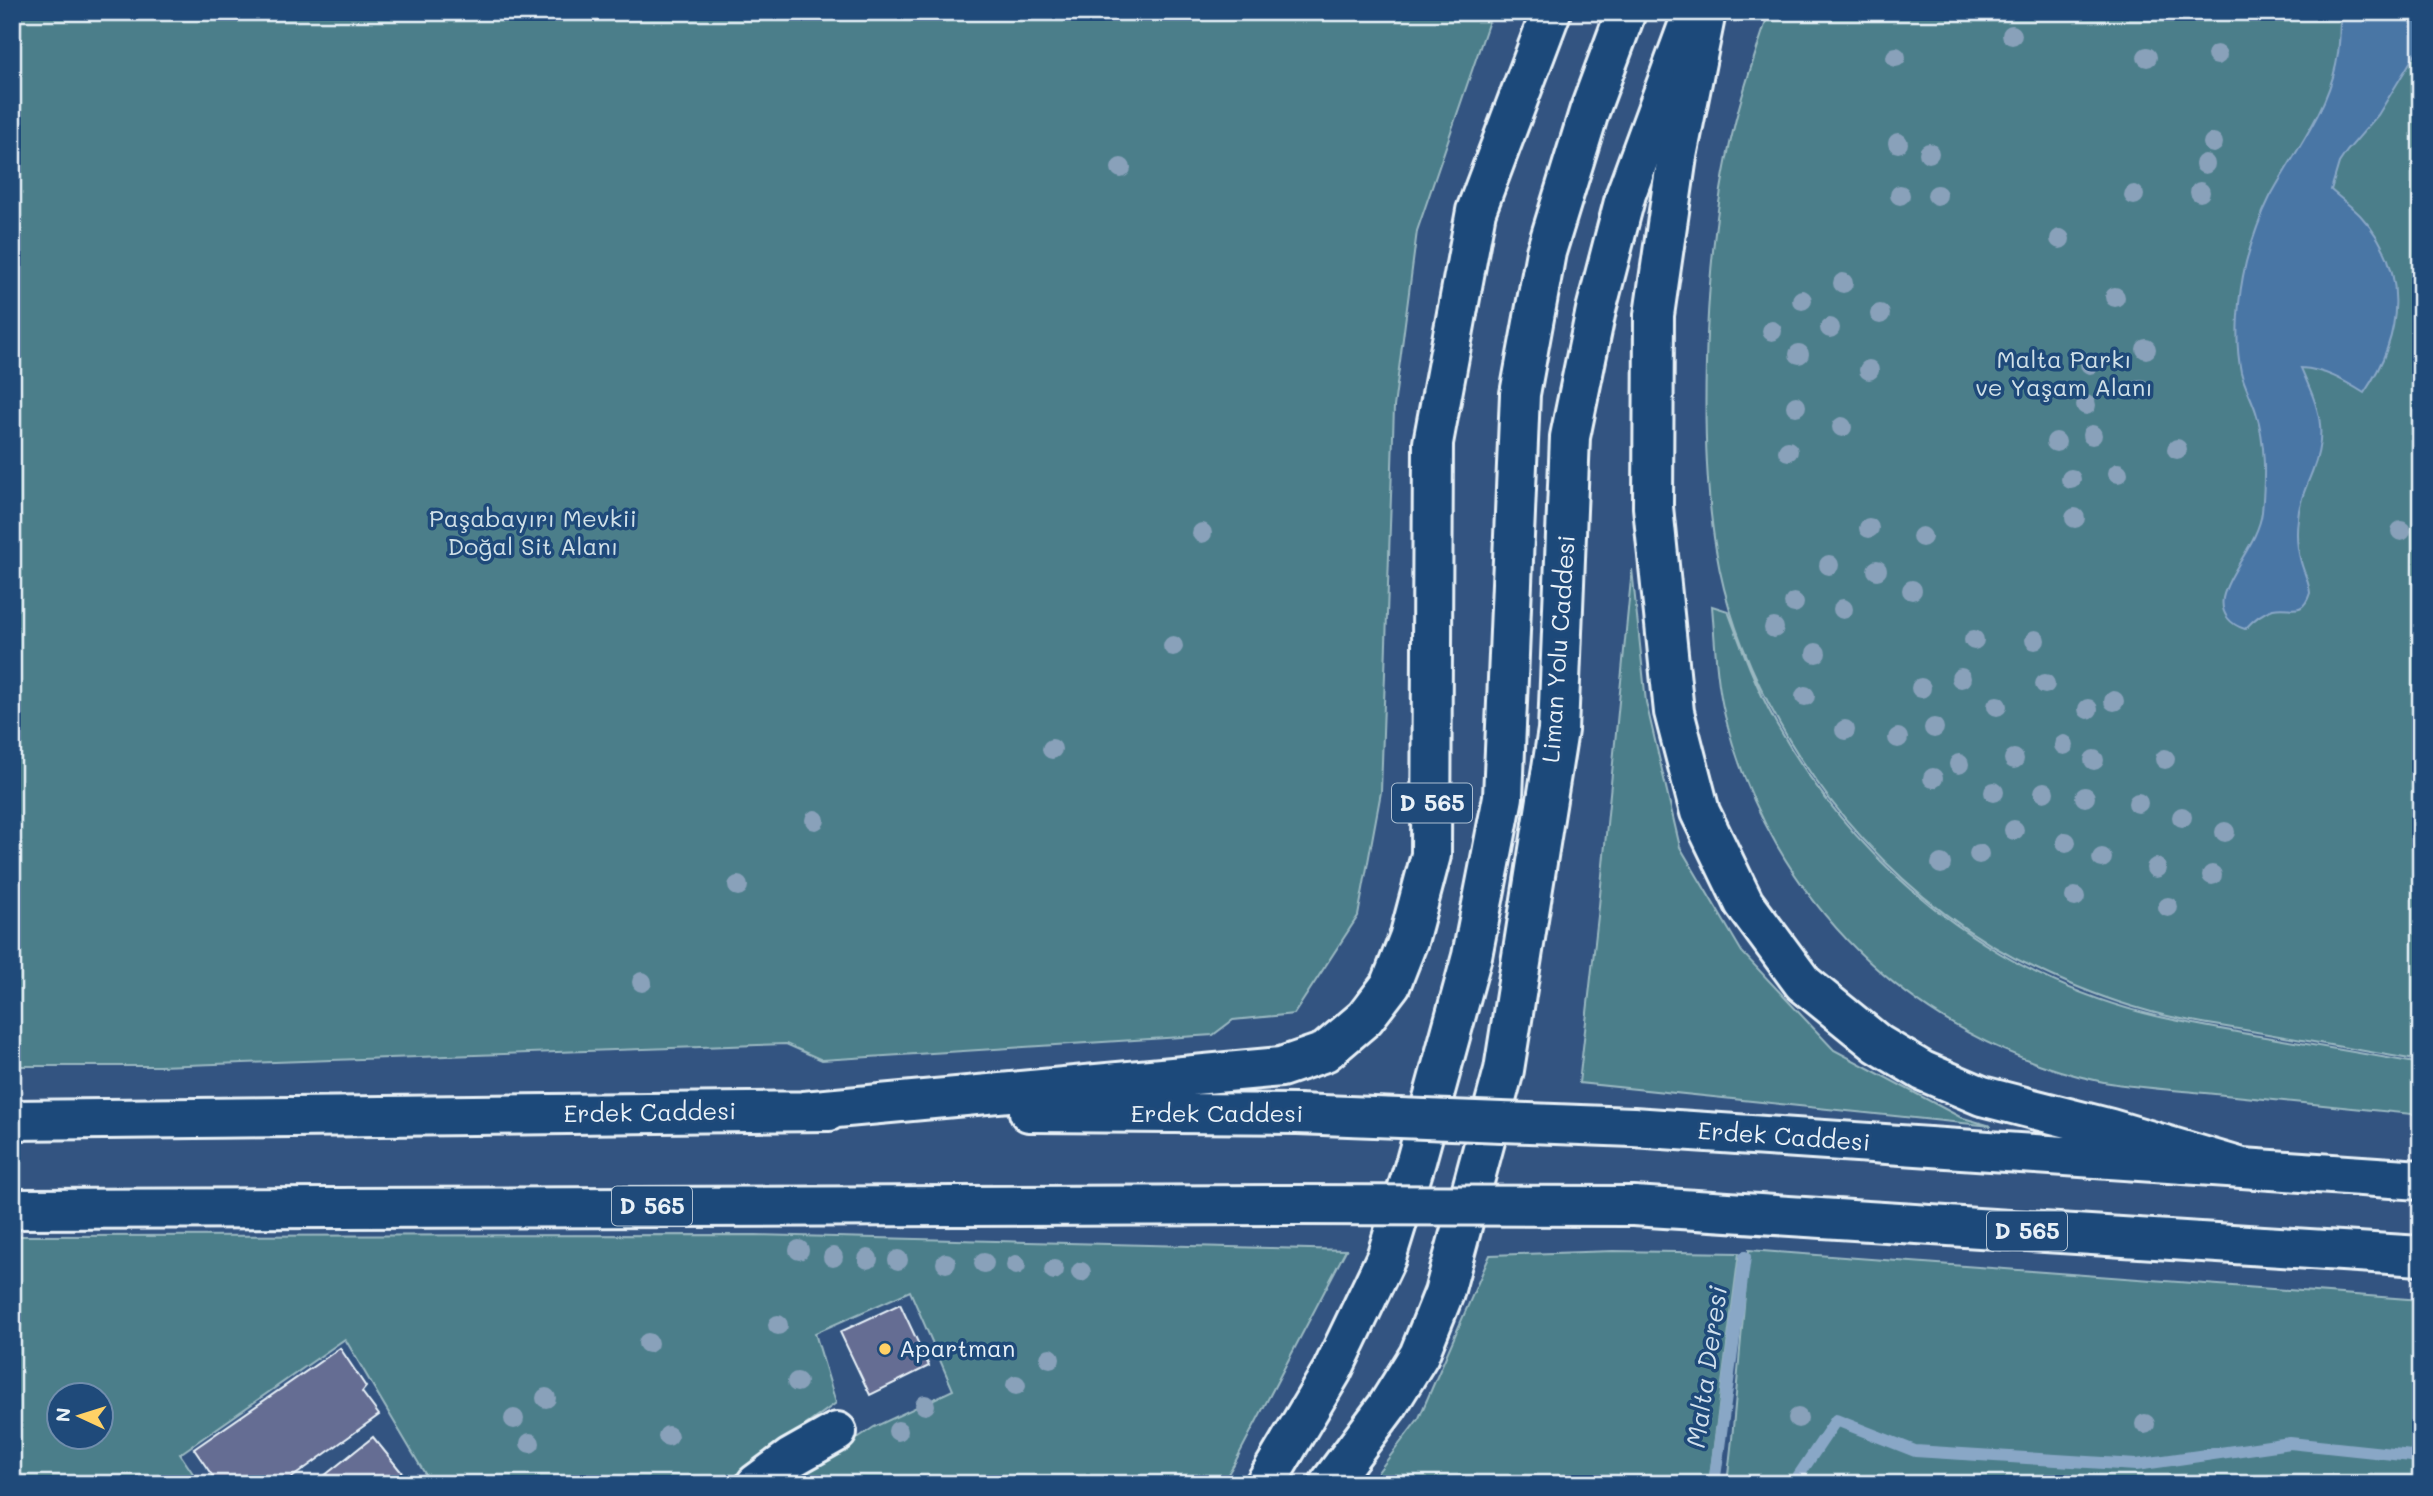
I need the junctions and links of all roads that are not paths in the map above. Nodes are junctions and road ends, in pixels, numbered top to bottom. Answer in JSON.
{"nodes":[{"id":1,"x":1551,"y":12,"type":"edge"},
{"id":2,"x":1626,"y":12,"type":"edge"},
{"id":3,"x":1693,"y":12,"type":"edge"},
{"id":4,"x":1706,"y":12,"type":"edge"},
{"id":5,"x":804,"y":1111,"type":"junction"},
{"id":6,"x":12,"y":1120,"type":"edge"},
{"id":7,"x":2239,"y":1167,"type":"junction"},
{"id":8,"x":2421,"y":1180,"type":"edge"},
{"id":9,"x":12,"y":1209,"type":"edge"},
{"id":10,"x":2421,"y":1256,"type":"edge"},
{"id":11,"x":837,"y":1432,"type":"dead end"},
{"id":12,"x":756,"y":1484,"type":"edge"},
{"id":13,"x":1265,"y":1484,"type":"edge"},
{"id":14,"x":1329,"y":1484,"type":"edge"}],
"edges":[{"from":1,"to":5,"type":"main road","number":"D 565"},
{"from":2,"to":13,"type":"main road","name":"Liman Yolu Caddesi"},
{"from":3,"to":14,"type":"main road","name":"Liman Yolu Caddesi"},
{"from":4,"to":7,"type":"main road","number":"D 565"},
{"from":5,"to":6,"type":"main road","name":"Erdek Caddesi","number":"D 565"},
{"from":5,"to":7,"type":"main road","name":"Erdek Caddesi","number":"D 565","bridge":true},
{"from":7,"to":8,"type":"main road","name":"Erdek Caddesi","number":"D 565"},
{"from":9,"to":10,"type":"main road","number":"D 565","bridge":true},
{"from":11,"to":12,"type":"main road"}]}
